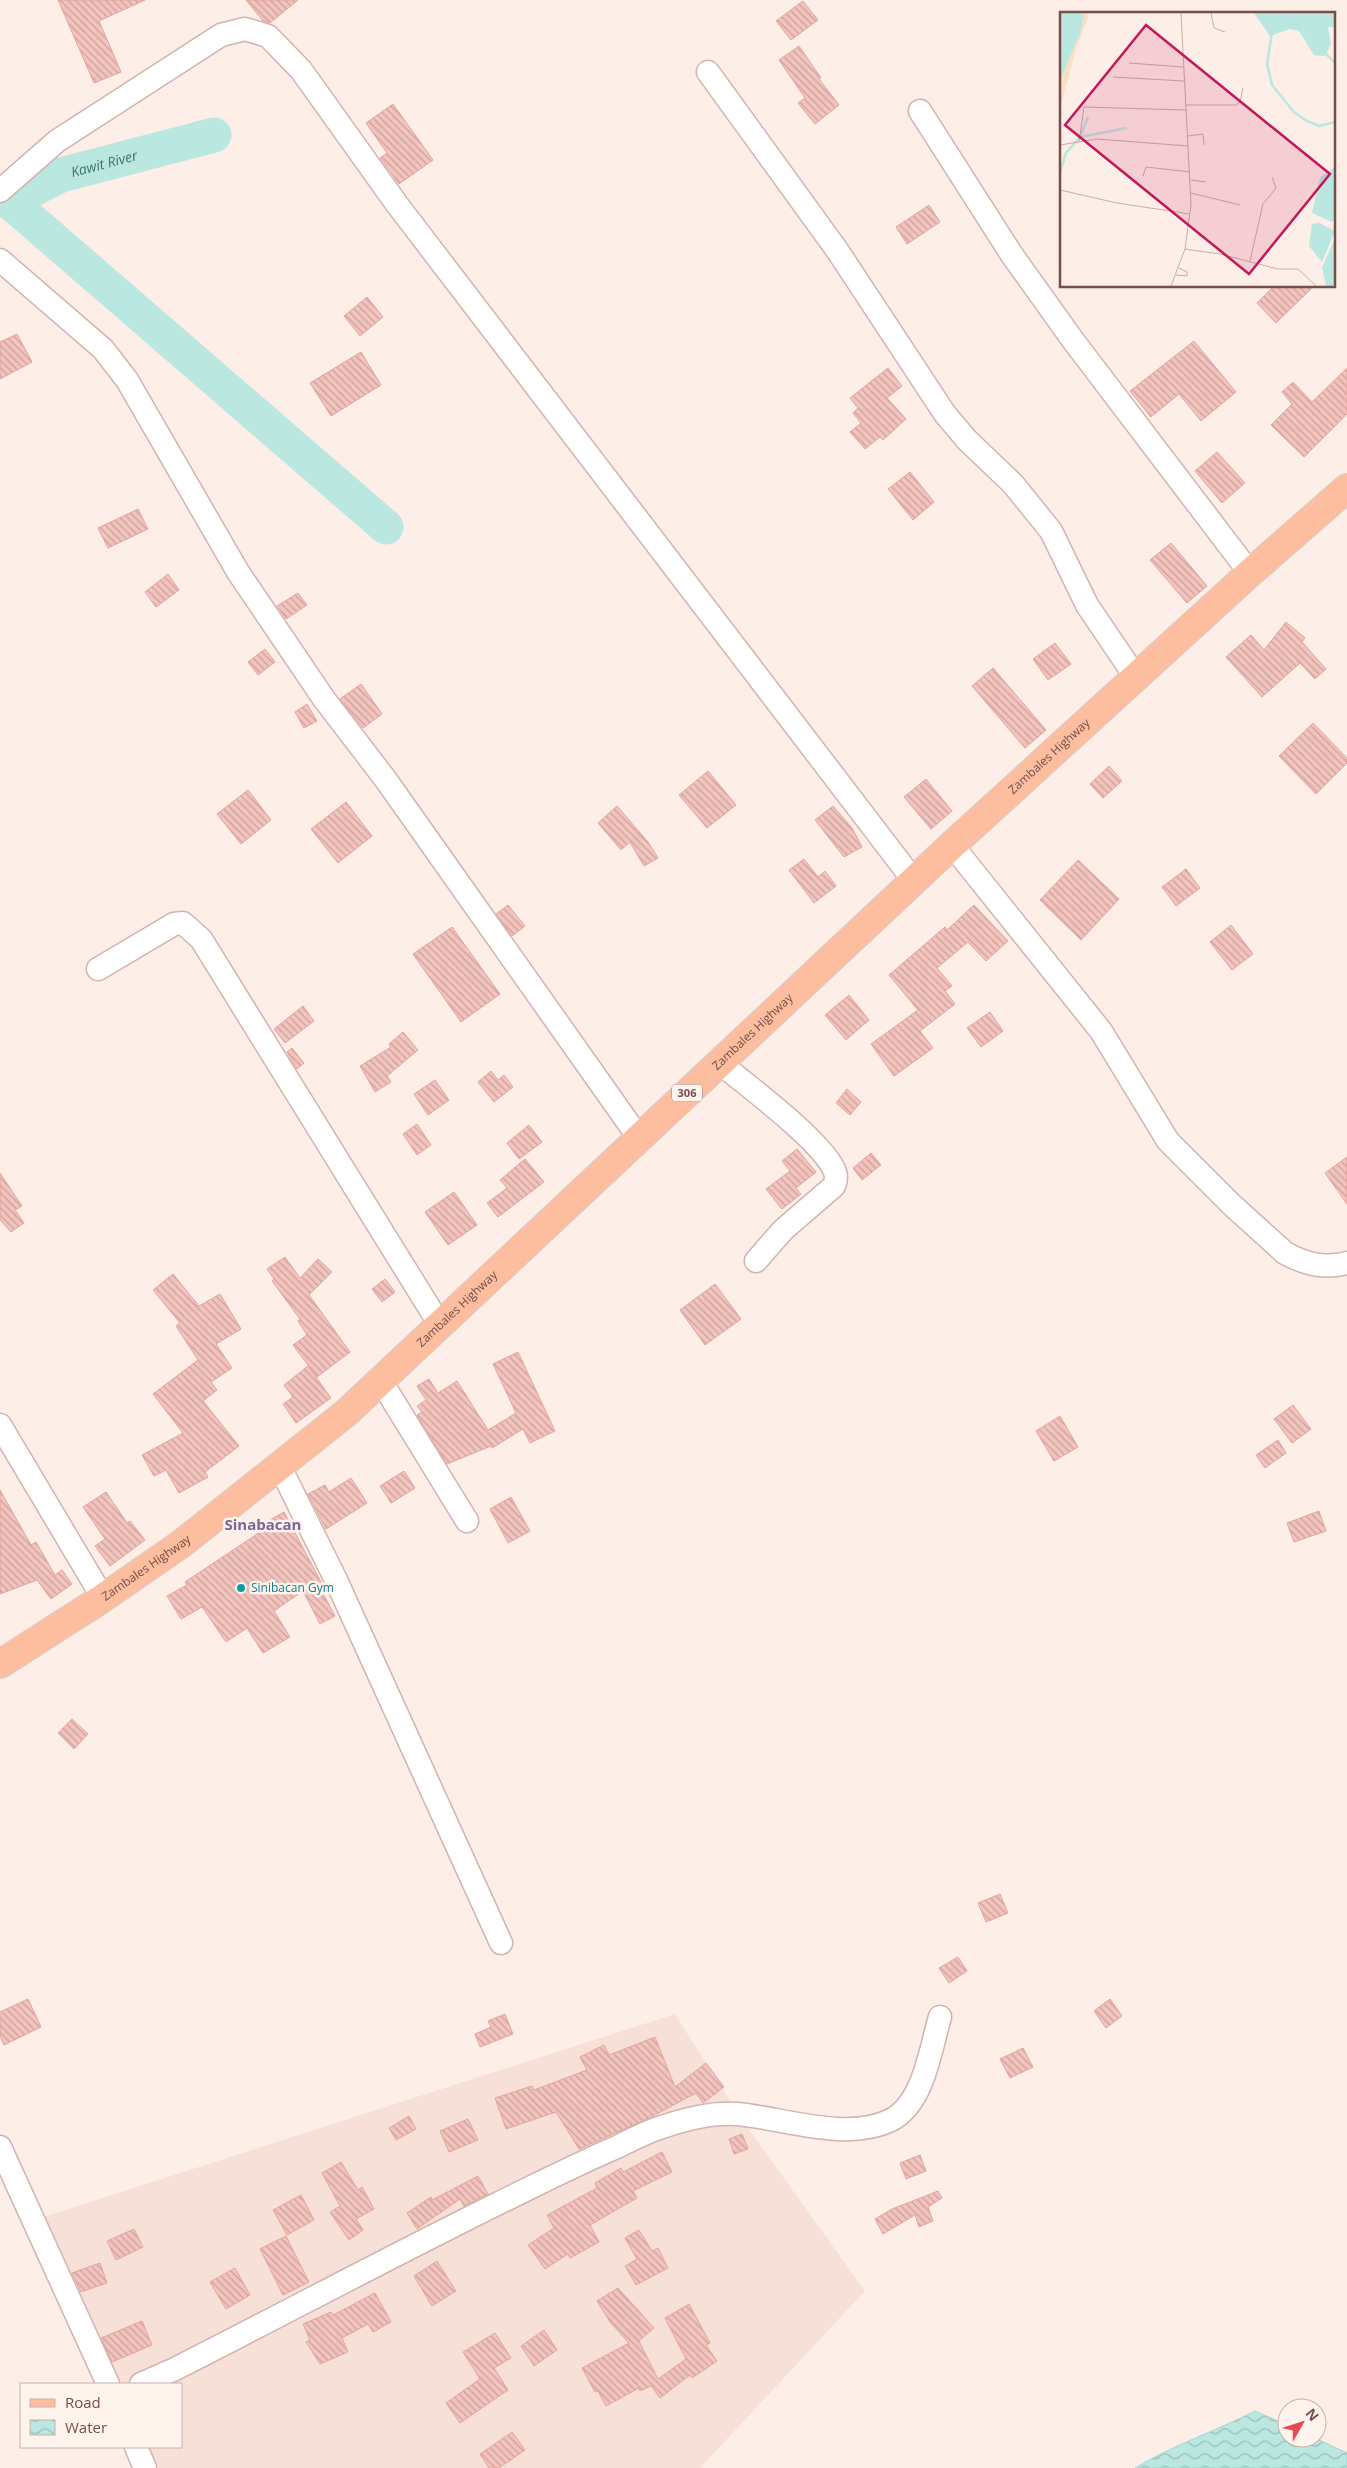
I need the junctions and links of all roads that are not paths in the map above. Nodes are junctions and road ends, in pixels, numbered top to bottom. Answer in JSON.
{"nodes":[{"id":1,"x":708,"y":72,"type":"dead end"},
{"id":2,"x":920,"y":111,"type":"dead end"},
{"id":3,"x":0,"y":191,"type":"edge"},
{"id":4,"x":0,"y":260,"type":"edge"},
{"id":5,"x":1347,"y":488,"type":"edge"},
{"id":6,"x":1250,"y":573,"type":"junction"},
{"id":7,"x":1137,"y":678,"type":"junction"},
{"id":8,"x":952,"y":845,"type":"junction"},
{"id":9,"x":914,"y":881,"type":"junction"},
{"id":10,"x":98,"y":969,"type":"dead end"},
{"id":11,"x":720,"y":1063,"type":"junction"},
{"id":12,"x":639,"y":1138,"type":"junction"},
{"id":13,"x":756,"y":1261,"type":"dead end"},
{"id":14,"x":1347,"y":1263,"type":"edge"},
{"id":15,"x":440,"y":1325,"type":"junction"},
{"id":16,"x":381,"y":1381,"type":"junction"},
{"id":17,"x":0,"y":1425,"type":"edge"},
{"id":18,"x":280,"y":1467,"type":"junction"},
{"id":19,"x":467,"y":1521,"type":"dead end"},
{"id":20,"x":103,"y":1598,"type":"junction"},
{"id":21,"x":0,"y":1664,"type":"edge"},
{"id":22,"x":501,"y":1943,"type":"dead end"},
{"id":23,"x":940,"y":2018,"type":"dead end"},
{"id":24,"x":0,"y":2147,"type":"edge"},
{"id":25,"x":108,"y":2383,"type":"edge"},
{"id":26,"x":143,"y":2383,"type":"edge"},
{"id":27,"x":136,"y":2448,"type":"edge"},
{"id":28,"x":145,"y":2468,"type":"edge"}],
"edges":[{"from":1,"to":7,"type":"street"},
{"from":2,"to":6,"type":"street"},
{"from":3,"to":9,"type":"street"},
{"from":4,"to":12,"type":"street"},
{"from":5,"to":6,"type":"main road","name":"Zambales Highway","number":"306"},
{"from":6,"to":7,"type":"main road","name":"Zambales Highway","number":"306"},
{"from":7,"to":8,"type":"main road","name":"Zambales Highway","number":"306"},
{"from":8,"to":9,"type":"main road","name":"Zambales Highway","number":"306"},
{"from":8,"to":14,"type":"street"},
{"from":9,"to":11,"type":"main road","name":"Zambales Highway","number":"306"},
{"from":10,"to":15,"type":"street"},
{"from":11,"to":12,"type":"main road","name":"Zambales Highway","number":"306"},
{"from":11,"to":13,"type":"street"},
{"from":12,"to":15,"type":"main road","name":"Zambales Highway","number":"306"},
{"from":15,"to":16,"type":"main road","name":"Zambales Highway","number":"306"},
{"from":16,"to":18,"type":"main road","name":"Zambales Highway","number":"306"},
{"from":16,"to":19,"type":"street"},
{"from":17,"to":20,"type":"street"},
{"from":18,"to":20,"type":"main road","name":"Zambales Highway","number":"306"},
{"from":18,"to":22,"type":"street"},
{"from":20,"to":21,"type":"main road","name":"Zambales Highway","number":"306"},
{"from":23,"to":26,"type":"street"},
{"from":24,"to":25,"type":"street"},
{"from":27,"to":28,"type":"street"}]}
